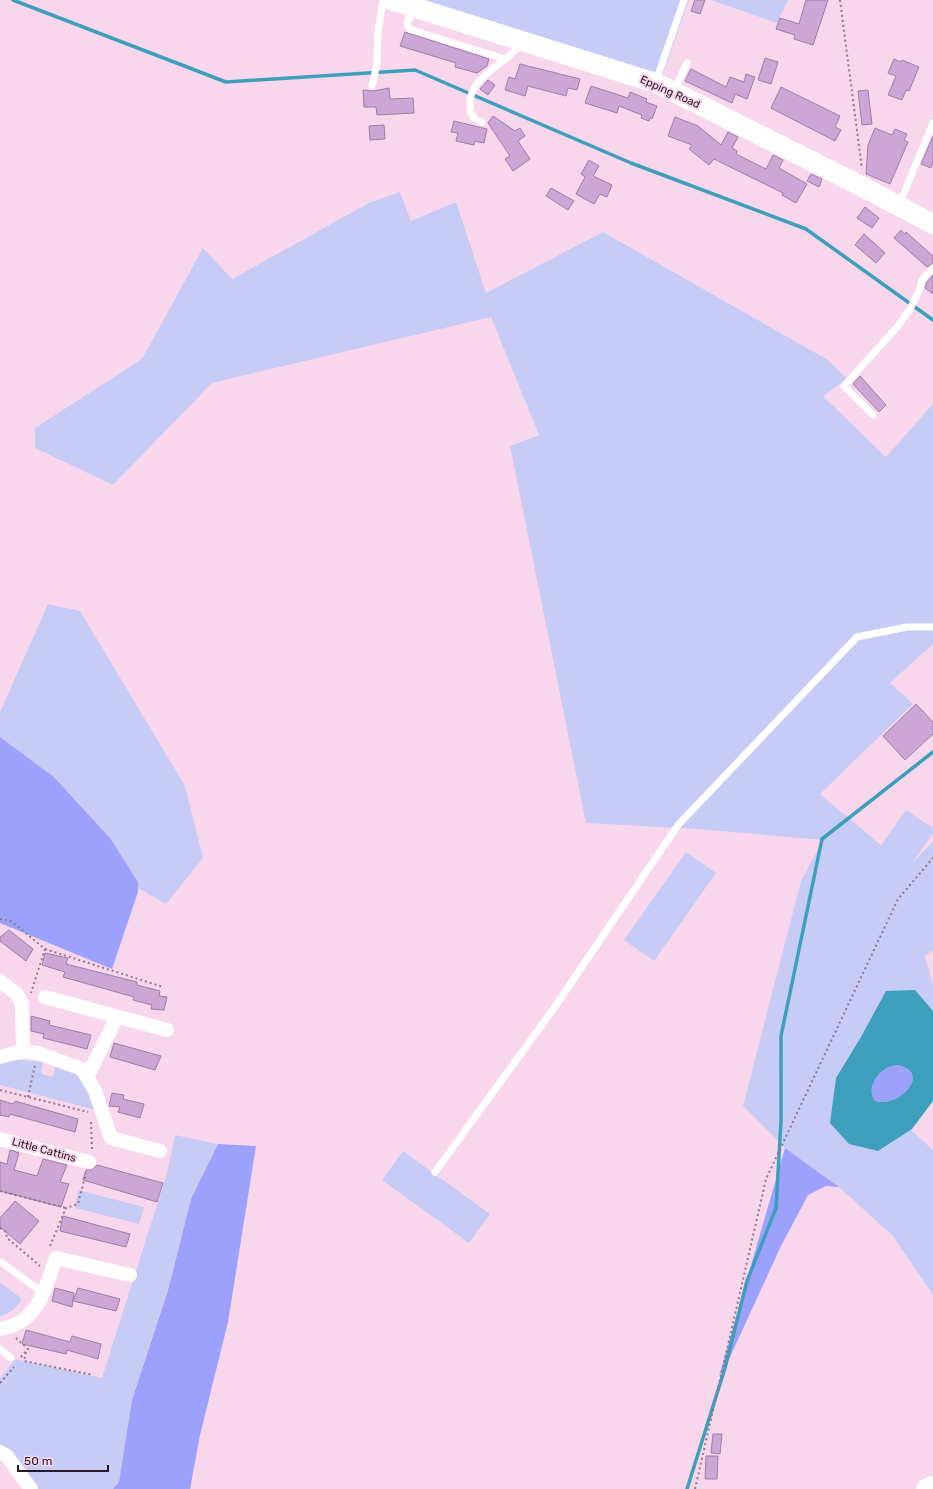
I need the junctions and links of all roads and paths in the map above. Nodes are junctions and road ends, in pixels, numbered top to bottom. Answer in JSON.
{"nodes":[{"id":1,"x":684,"y":0,"type":"edge"},
{"id":2,"x":840,"y":0,"type":"edge"},
{"id":3,"x":397,"y":2,"type":"edge"},
{"id":4,"x":523,"y":40,"type":"junction"},
{"id":5,"x":505,"y":59,"type":"junction"},
{"id":6,"x":687,"y":63,"type":"dead end"},
{"id":7,"x":656,"y":83,"type":"junction"},
{"id":8,"x":372,"y":86,"type":"dead end"},
{"id":9,"x":674,"y":91,"type":"junction"},
{"id":10,"x":482,"y":122,"type":"dead end"},
{"id":11,"x":933,"y":123,"type":"edge"},
{"id":12,"x":864,"y":187,"type":"junction"},
{"id":13,"x":899,"y":205,"type":"junction"},
{"id":14,"x":933,"y":224,"type":"edge"},
{"id":15,"x":933,"y":268,"type":"edge"},
{"id":16,"x":873,"y":415,"type":"dead end"},
{"id":17,"x":933,"y":627,"type":"edge"},
{"id":18,"x":933,"y":858,"type":"edge"},
{"id":19,"x":0,"y":918,"type":"edge"},
{"id":20,"x":45,"y":949,"type":"junction"},
{"id":21,"x":0,"y":981,"type":"edge"},
{"id":22,"x":163,"y":987,"type":"dead end"},
{"id":23,"x":45,"y":997,"type":"dead end"},
{"id":24,"x":22,"y":1005,"type":"junction"},
{"id":25,"x":116,"y":1017,"type":"junction"},
{"id":26,"x":167,"y":1030,"type":"dead end"},
{"id":27,"x":23,"y":1051,"type":"junction"},
{"id":28,"x":38,"y":1053,"type":"junction"},
{"id":29,"x":0,"y":1057,"type":"edge"},
{"id":30,"x":87,"y":1077,"type":"junction"},
{"id":31,"x":0,"y":1090,"type":"edge"},
{"id":32,"x":28,"y":1096,"type":"junction"},
{"id":33,"x":97,"y":1114,"type":"junction"},
{"id":34,"x":0,"y":1139,"type":"edge"},
{"id":35,"x":160,"y":1151,"type":"dead end"},
{"id":36,"x":89,"y":1162,"type":"junction"},
{"id":37,"x":435,"y":1172,"type":"dead end"},
{"id":38,"x":0,"y":1191,"type":"edge"},
{"id":39,"x":66,"y":1208,"type":"junction"},
{"id":40,"x":0,"y":1228,"type":"edge"},
{"id":41,"x":56,"y":1258,"type":"junction"},
{"id":42,"x":1,"y":1262,"type":"dead end"},
{"id":43,"x":50,"y":1275,"type":"junction"},
{"id":44,"x":130,"y":1275,"type":"dead end"},
{"id":45,"x":43,"y":1293,"type":"junction"},
{"id":46,"x":0,"y":1328,"type":"edge"},
{"id":47,"x":0,"y":1350,"type":"edge"},
{"id":48,"x":26,"y":1352,"type":"dead end"},
{"id":49,"x":11,"y":1358,"type":"dead end"},
{"id":50,"x":93,"y":1376,"type":"dead end"},
{"id":51,"x":0,"y":1452,"type":"edge"},
{"id":52,"x":933,"y":1486,"type":"edge"},
{"id":53,"x":31,"y":1489,"type":"edge"},
{"id":54,"x":695,"y":1489,"type":"edge"},
{"id":55,"x":926,"y":1489,"type":"edge"}],
"edges":[{"from":1,"to":7,"type":"lane"},
{"from":2,"to":12,"type":"path"},
{"from":3,"to":4,"type":"main road","name":"Epping Road"},
{"from":3,"to":5,"type":"lane"},
{"from":3,"to":8,"type":"lane"},
{"from":4,"to":5,"type":"lane"},
{"from":4,"to":7,"type":"main road","name":"Epping Road"},
{"from":5,"to":10,"type":"lane"},
{"from":6,"to":9,"type":"lane"},
{"from":7,"to":9,"type":"main road","name":"Epping Road"},
{"from":9,"to":12,"type":"main road","name":"Epping Road"},
{"from":11,"to":13,"type":"lane"},
{"from":12,"to":13,"type":"main road","name":"Epping Road"},
{"from":13,"to":14,"type":"main road","name":"Epping Road"},
{"from":15,"to":16,"type":"lane"},
{"from":17,"to":37,"type":"lane"},
{"from":18,"to":54,"type":"path"},
{"from":19,"to":20,"type":"path"},
{"from":20,"to":22,"type":"path"},
{"from":20,"to":24,"type":"path"},
{"from":21,"to":24,"type":"street"},
{"from":23,"to":25,"type":"street"},
{"from":24,"to":27,"type":"street"},
{"from":25,"to":26,"type":"street"},
{"from":25,"to":30,"type":"street"},
{"from":27,"to":28,"type":"street"},
{"from":27,"to":29,"type":"street"},
{"from":28,"to":30,"type":"street"},
{"from":28,"to":32,"type":"path"},
{"from":30,"to":33,"type":"street"},
{"from":31,"to":32,"type":"path"},
{"from":32,"to":33,"type":"path"},
{"from":33,"to":35,"type":"street"},
{"from":33,"to":36,"type":"path"},
{"from":34,"to":36,"type":"street","name":"Little Cattins"},
{"from":36,"to":39,"type":"path"},
{"from":38,"to":39,"type":"path"},
{"from":39,"to":41,"type":"path"},
{"from":40,"to":43,"type":"path"},
{"from":41,"to":43,"type":"street"},
{"from":41,"to":44,"type":"street"},
{"from":42,"to":45,"type":"lane"},
{"from":43,"to":45,"type":"street"},
{"from":45,"to":46,"type":"street"},
{"from":47,"to":49,"type":"lane"},
{"from":48,"to":50,"type":"path"},
{"from":51,"to":53,"type":"street"},
{"from":52,"to":55,"type":"main road"}]}
